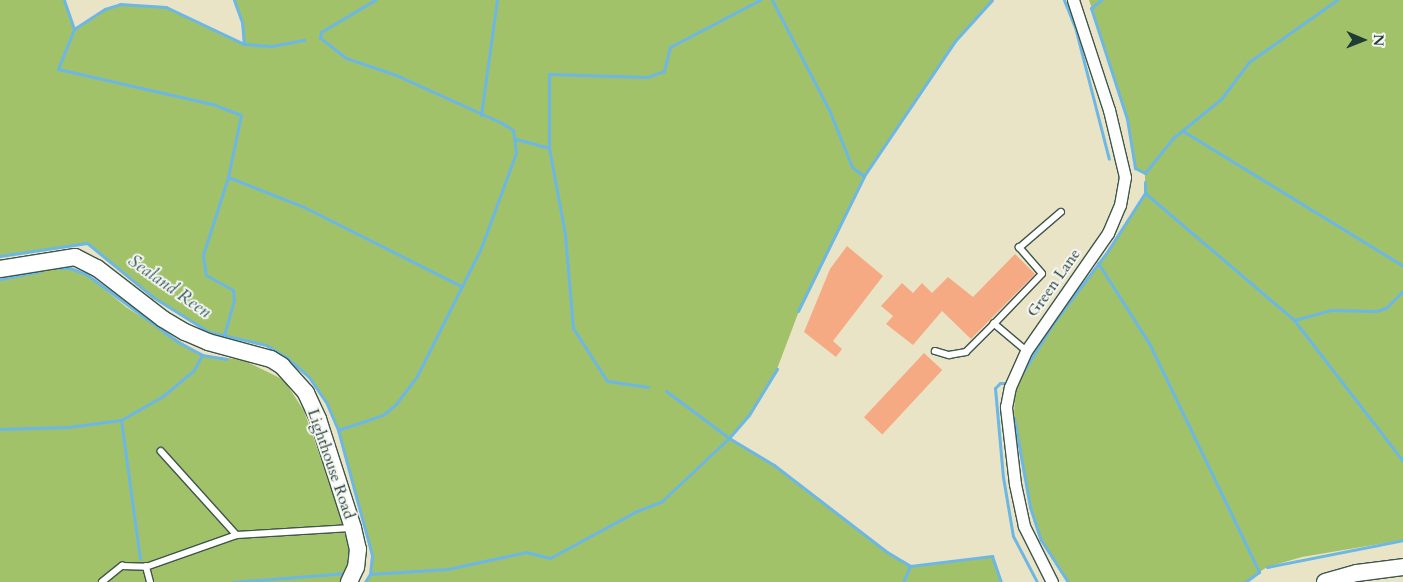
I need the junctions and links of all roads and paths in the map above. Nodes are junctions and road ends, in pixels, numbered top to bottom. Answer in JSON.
{"nodes":[{"id":1,"x":1073,"y":0,"type":"edge"},
{"id":2,"x":1061,"y":212,"type":"dead end"},
{"id":3,"x":0,"y":269,"type":"edge"},
{"id":4,"x":994,"y":324,"type":"junction"},
{"id":5,"x":935,"y":351,"type":"dead end"},
{"id":6,"x":1026,"y":351,"type":"junction"},
{"id":7,"x":161,"y":450,"type":"dead end"},
{"id":8,"x":353,"y":528,"type":"junction"},
{"id":9,"x":237,"y":535,"type":"junction"},
{"id":10,"x":146,"y":567,"type":"junction"},
{"id":11,"x":1403,"y":567,"type":"edge"},
{"id":12,"x":102,"y":582,"type":"edge"},
{"id":13,"x":150,"y":582,"type":"edge"},
{"id":14,"x":349,"y":582,"type":"edge"},
{"id":15,"x":1052,"y":582,"type":"edge"},
{"id":16,"x":1325,"y":582,"type":"edge"}],
"edges":[{"from":1,"to":6,"type":"street","name":"Green Lane"},
{"from":2,"to":4,"type":"lane"},
{"from":3,"to":8,"type":"main road","name":"Lighthouse Road"},
{"from":4,"to":5,"type":"lane"},
{"from":4,"to":6,"type":"lane"},
{"from":6,"to":15,"type":"street","name":"Green Lane"},
{"from":7,"to":9,"type":"lane"},
{"from":8,"to":9,"type":"lane"},
{"from":8,"to":14,"type":"main road","name":"Lighthouse Road"},
{"from":9,"to":10,"type":"lane"},
{"from":10,"to":12,"type":"lane"},
{"from":10,"to":13,"type":"lane"},
{"from":11,"to":16,"type":"main road"}]}
